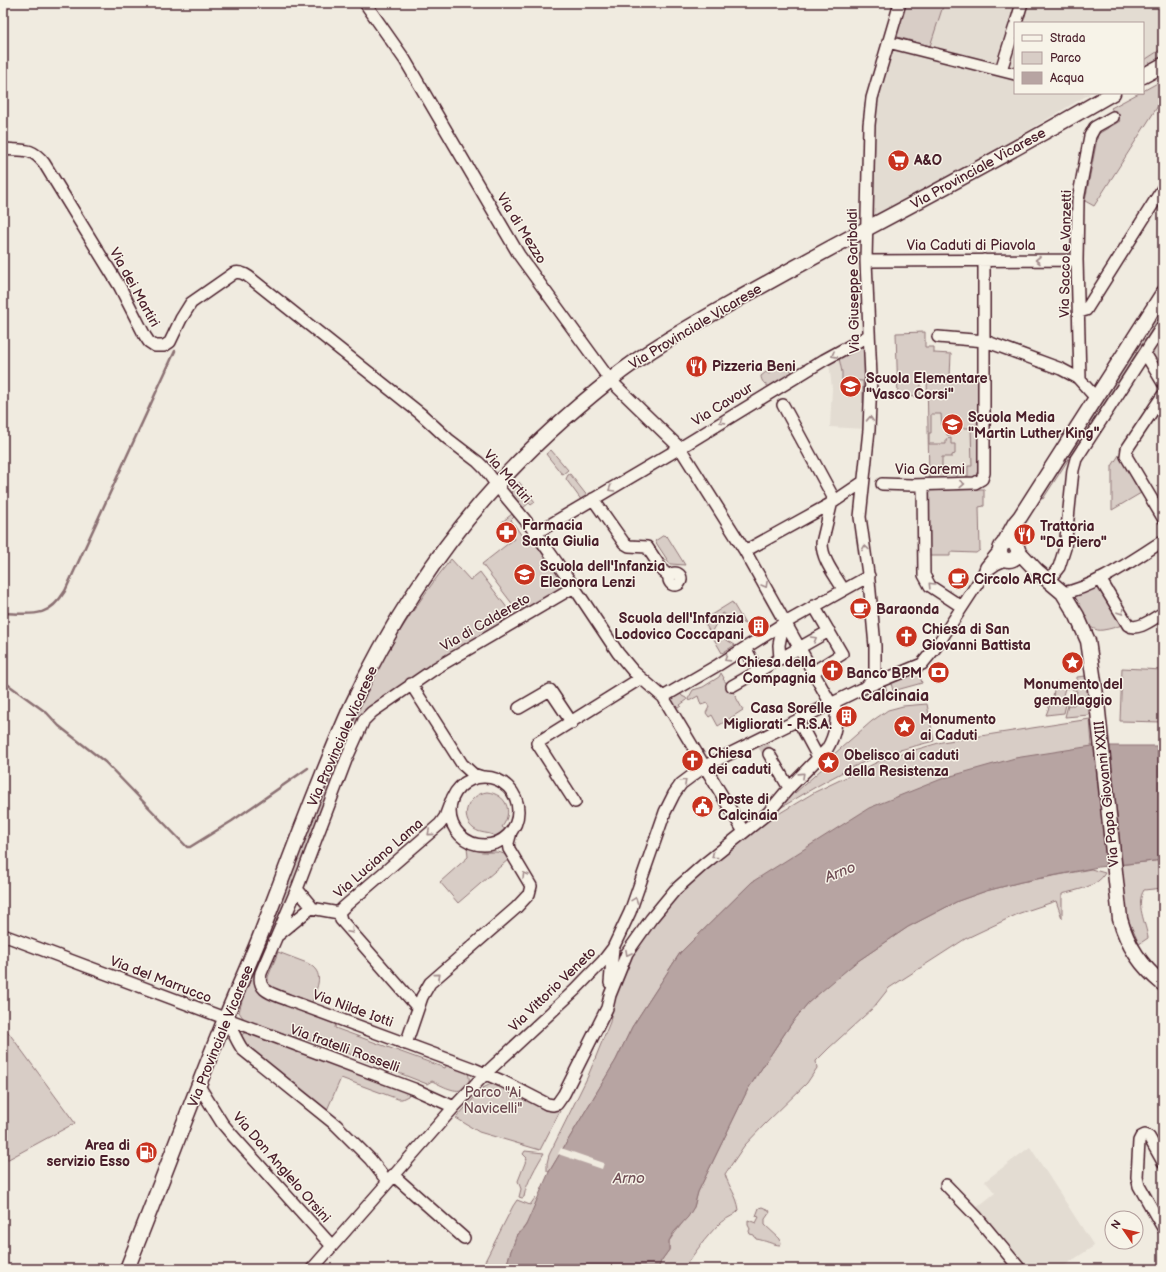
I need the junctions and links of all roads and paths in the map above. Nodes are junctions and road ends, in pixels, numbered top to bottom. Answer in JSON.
{"nodes":[{"id":1,"x":365,"y":3,"type":"edge"},
{"id":2,"x":900,"y":3,"type":"edge"},
{"id":3,"x":1022,"y":3,"type":"edge"},
{"id":4,"x":1016,"y":22,"type":"edge"},
{"id":5,"x":1014,"y":27,"type":"edge"},
{"id":6,"x":888,"y":42,"type":"junction"},
{"id":7,"x":1163,"y":65,"type":"edge"},
{"id":8,"x":1001,"y":70,"type":"junction"},
{"id":9,"x":1014,"y":74,"type":"edge"},
{"id":10,"x":1144,"y":75,"type":"edge"},
{"id":11,"x":1111,"y":94,"type":"edge"},
{"id":12,"x":1113,"y":117,"type":"dead end"},
{"id":13,"x":3,"y":149,"type":"edge"},
{"id":14,"x":1163,"y":188,"type":"edge"},
{"id":15,"x":866,"y":230,"type":"junction"},
{"id":16,"x":984,"y":260,"type":"junction"},
{"id":17,"x":1077,"y":260,"type":"junction"},
{"id":18,"x":866,"y":261,"type":"junction"},
{"id":19,"x":254,"y":281,"type":"joint"},
{"id":20,"x":1163,"y":293,"type":"edge"},
{"id":21,"x":1079,"y":312,"type":"junction"},
{"id":22,"x":1163,"y":325,"type":"edge"},
{"id":23,"x":868,"y":336,"type":"junction"},
{"id":24,"x":938,"y":337,"type":"dead end"},
{"id":25,"x":985,"y":341,"type":"junction"},
{"id":26,"x":1145,"y":353,"type":"junction"},
{"id":27,"x":1080,"y":379,"type":"junction"},
{"id":28,"x":610,"y":380,"type":"junction"},
{"id":29,"x":1163,"y":383,"type":"edge"},
{"id":30,"x":1163,"y":395,"type":"edge"},
{"id":31,"x":1096,"y":398,"type":"junction"},
{"id":32,"x":784,"y":405,"type":"dead end"},
{"id":33,"x":680,"y":448,"type":"junction"},
{"id":34,"x":863,"y":482,"type":"junction"},
{"id":35,"x":882,"y":484,"type":"dead end"},
{"id":36,"x":497,"y":485,"type":"junction"},
{"id":37,"x":923,"y":485,"type":"junction"},
{"id":38,"x":593,"y":499,"type":"junction"},
{"id":39,"x":832,"y":503,"type":"junction"},
{"id":40,"x":1163,"y":518,"type":"edge"},
{"id":41,"x":536,"y":533,"type":"junction"},
{"id":42,"x":1163,"y":541,"type":"edge"},
{"id":43,"x":745,"y":551,"type":"junction"},
{"id":44,"x":1009,"y":552,"type":"junction"},
{"id":45,"x":869,"y":576,"type":"junction"},
{"id":46,"x":670,"y":577,"type":"dead end"},
{"id":47,"x":1100,"y":579,"type":"junction"},
{"id":48,"x":1048,"y":580,"type":"junction"},
{"id":49,"x":574,"y":587,"type":"junction"},
{"id":50,"x":843,"y":589,"type":"junction"},
{"id":51,"x":1063,"y":593,"type":"junction"},
{"id":52,"x":814,"y":606,"type":"junction"},
{"id":53,"x":962,"y":606,"type":"junction"},
{"id":54,"x":1163,"y":613,"type":"edge"},
{"id":55,"x":785,"y":623,"type":"junction"},
{"id":56,"x":829,"y":631,"type":"junction"},
{"id":57,"x":745,"y":648,"type":"junction"},
{"id":58,"x":800,"y":648,"type":"junction"},
{"id":59,"x":874,"y":657,"type":"junction"},
{"id":60,"x":780,"y":659,"type":"junction"},
{"id":61,"x":912,"y":668,"type":"junction"},
{"id":62,"x":758,"y":671,"type":"junction"},
{"id":63,"x":813,"y":672,"type":"junction"},
{"id":64,"x":641,"y":678,"type":"junction"},
{"id":65,"x":411,"y":684,"type":"junction"},
{"id":66,"x":732,"y":686,"type":"dead end"},
{"id":67,"x":866,"y":687,"type":"junction"},
{"id":68,"x":663,"y":697,"type":"junction"},
{"id":69,"x":832,"y":703,"type":"junction"},
{"id":70,"x":519,"y":708,"type":"dead end"},
{"id":71,"x":798,"y":720,"type":"junction"},
{"id":72,"x":572,"y":722,"type":"junction"},
{"id":73,"x":764,"y":746,"type":"junction"},
{"id":74,"x":818,"y":759,"type":"junction"},
{"id":75,"x":462,"y":764,"type":"junction"},
{"id":76,"x":705,"y":766,"type":"junction"},
{"id":77,"x":482,"y":777,"type":"junction"},
{"id":78,"x":789,"y":788,"type":"junction"},
{"id":79,"x":453,"y":797,"type":"junction"},
{"id":80,"x":575,"y":802,"type":"dead end"},
{"id":81,"x":512,"y":832,"type":"junction"},
{"id":82,"x":744,"y":832,"type":"junction"},
{"id":83,"x":297,"y":888,"type":"junction"},
{"id":84,"x":311,"y":908,"type":"junction"},
{"id":85,"x":339,"y":913,"type":"junction"},
{"id":86,"x":3,"y":935,"type":"edge"},
{"id":87,"x":276,"y":937,"type":"junction"},
{"id":88,"x":613,"y":948,"type":"junction"},
{"id":89,"x":1163,"y":984,"type":"edge"},
{"id":90,"x":610,"y":995,"type":"junction"},
{"id":91,"x":418,"y":1008,"type":"junction"},
{"id":92,"x":225,"y":1019,"type":"junction"},
{"id":93,"x":406,"y":1044,"type":"junction"},
{"id":94,"x":485,"y":1074,"type":"junction"},
{"id":95,"x":199,"y":1086,"type":"junction"},
{"id":96,"x":454,"y":1107,"type":"junction"},
{"id":97,"x":1163,"y":1162,"type":"edge"},
{"id":98,"x":390,"y":1179,"type":"junction"},
{"id":99,"x":946,"y":1184,"type":"dead end"},
{"id":100,"x":1163,"y":1228,"type":"edge"},
{"id":101,"x":464,"y":1238,"type":"dead end"},
{"id":102,"x":332,"y":1246,"type":"junction"},
{"id":103,"x":127,"y":1269,"type":"edge"},
{"id":104,"x":312,"y":1269,"type":"edge"},
{"id":105,"x":1020,"y":1269,"type":"edge"}],
"edges":[{"from":1,"to":28,"type":"street","name":"Via di Mezzo"},
{"from":2,"to":6,"type":"street","name":"Via Giuseppe Garibaldi"},
{"from":3,"to":4,"type":"street"},
{"from":5,"to":8,"type":"street"},
{"from":6,"to":8,"type":"street"},
{"from":6,"to":15,"type":"street","name":"Via Giuseppe Garibaldi"},
{"from":7,"to":10,"type":"main road"},
{"from":8,"to":9,"type":"street"},
{"from":11,"to":15,"type":"main road","name":"Via Provinciale Vicarese"},
{"from":12,"to":17,"type":"street","name":"Via Sacco e Vanzetti"},
{"from":13,"to":19,"type":"street","name":"Via dei Martiri"},
{"from":14,"to":21,"type":"street"},
{"from":15,"to":18,"type":"street","name":"Via Giuseppe Garibaldi"},
{"from":15,"to":28,"type":"main road","name":"Via Provinciale Vicarese"},
{"from":17,"to":16,"type":"street","name":"Via Caduti di Piavola","one_way":true},
{"from":16,"to":18,"type":"street","name":"Via Caduti di Piavola"},
{"from":16,"to":25,"type":"street"},
{"from":17,"to":21,"type":"street","name":"Via Sacco e Vanzetti"},
{"from":18,"to":23,"type":"street","name":"Via Giuseppe Garibaldi"},
{"from":19,"to":36,"type":"street","name":"Via Martiri"},
{"from":20,"to":31,"type":"main road"},
{"from":21,"to":27,"type":"street","name":"Via Sacco e Vanzetti"},
{"from":22,"to":26,"type":"street"},
{"from":23,"to":33,"type":"street","name":"Via Cavour","one_way":true},
{"from":34,"to":23,"type":"street","name":"Via Giuseppe Garibaldi","one_way":true},
{"from":24,"to":25,"type":"street"},
{"from":25,"to":27,"type":"street"},
{"from":37,"to":25,"type":"street","name":"Via Garemi","one_way":true},
{"from":26,"to":29,"type":"street"},
{"from":26,"to":48,"type":"street"},
{"from":27,"to":31,"type":"street"},
{"from":28,"to":33,"type":"street","name":"Via di Mezzo"},
{"from":28,"to":36,"type":"main road","name":"Via Provinciale Vicarese"},
{"from":30,"to":40,"type":"street"},
{"from":31,"to":44,"type":"main road"},
{"from":32,"to":39,"type":"street"},
{"from":33,"to":38,"type":"street","name":"Via Cavour","one_way":true},
{"from":33,"to":43,"type":"street","name":"Via di Mezzo"},
{"from":34,"to":39,"type":"street"},
{"from":45,"to":34,"type":"street","name":"Via Giuseppe Garibaldi","one_way":true},
{"from":35,"to":37,"type":"street","name":"Via Garemi"},
{"from":36,"to":41,"type":"street","name":"Via Martiri"},
{"from":36,"to":92,"type":"main road","name":"Via Provinciale Vicarese"},
{"from":53,"to":37,"type":"street","one_way":true},
{"from":38,"to":41,"type":"street","name":"Via Cavour"},
{"from":38,"to":46,"type":"street"},
{"from":39,"to":43,"type":"street"},
{"from":39,"to":50,"type":"street"},
{"from":41,"to":49,"type":"street","name":"Via Martiri"},
{"from":42,"to":47,"type":"street"},
{"from":43,"to":55,"type":"street","name":"Via di Mezzo","one_way":true},
{"from":44,"to":48,"type":"main road","name":"Via Papa Giovanni XXIII"},
{"from":44,"to":53,"type":"street"},
{"from":45,"to":50,"type":"street"},
{"from":45,"to":59,"type":"street","name":"Via Giuseppe Garibaldi"},
{"from":47,"to":51,"type":"street"},
{"from":47,"to":54,"type":"street","one_way":true},
{"from":48,"to":51,"type":"main road","name":"Via Papa Giovanni XXIII"},
{"from":49,"to":64,"type":"street","name":"Via Martiri"},
{"from":49,"to":65,"type":"street","name":"Via di Caldereto"},
{"from":50,"to":52,"type":"street"},
{"from":51,"to":89,"type":"main road","name":"Via Papa Giovanni XXIII"},
{"from":52,"to":55,"type":"street"},
{"from":52,"to":56,"type":"street"},
{"from":53,"to":61,"type":"street"},
{"from":55,"to":57,"type":"street"},
{"from":55,"to":58,"type":"street","name":"Via di Mezzo"},
{"from":55,"to":60,"type":"street"},
{"from":58,"to":56,"type":"street","one_way":true},
{"from":56,"to":63,"type":"street"},
{"from":57,"to":62,"type":"street"},
{"from":57,"to":68,"type":"street","one_way":true},
{"from":58,"to":60,"type":"street"},
{"from":58,"to":63,"type":"street","name":"Via di Mezzo"},
{"from":59,"to":61,"type":"street"},
{"from":59,"to":67,"type":"street","name":"Via Giuseppe Garibaldi"},
{"from":60,"to":62,"type":"street"},
{"from":61,"to":67,"type":"street","name":"Via Vittorio Veneto"},
{"from":62,"to":66,"type":"street"},
{"from":63,"to":69,"type":"street","name":"Via di Mezzo"},
{"from":64,"to":68,"type":"street","name":"Via Martiri"},
{"from":64,"to":72,"type":"street"},
{"from":65,"to":75,"type":"street"},
{"from":65,"to":83,"type":"street","name":"Via Nilde Iotti"},
{"from":67,"to":69,"type":"street","name":"Via Vittorio Veneto"},
{"from":68,"to":76,"type":"street","name":"Via Martiri"},
{"from":69,"to":71,"type":"street","name":"Via Vittorio Veneto"},
{"from":69,"to":74,"type":"street"},
{"from":70,"to":72,"type":"street"},
{"from":71,"to":73,"type":"street","name":"Via Vittorio Veneto"},
{"from":71,"to":74,"type":"street"},
{"from":72,"to":80,"type":"street"},
{"from":73,"to":76,"type":"street","name":"Via Vittorio Veneto"},
{"from":73,"to":78,"type":"street"},
{"from":78,"to":74,"type":"street","one_way":true},
{"from":75,"to":77,"type":"street"},
{"from":75,"to":79,"type":"street","name":"Via Luciano Lama"},
{"from":76,"to":82,"type":"street","name":"Via Martiri"},
{"from":88,"to":76,"type":"street","name":"Via Vittorio Veneto","one_way":true},
{"from":77,"to":79,"type":"street"},
{"from":77,"to":81,"type":"street"},
{"from":78,"to":82,"type":"street"},
{"from":79,"to":81,"type":"street"},
{"from":79,"to":85,"type":"street","name":"Via Luciano Lama","one_way":true},
{"from":91,"to":81,"type":"street","one_way":true},
{"from":82,"to":90,"type":"street","one_way":true},
{"from":83,"to":84,"type":"street"},
{"from":83,"to":87,"type":"street","name":"Via Nilde Iotti"},
{"from":84,"to":85,"type":"street"},
{"from":84,"to":87,"type":"street"},
{"from":85,"to":91,"type":"street","name":"Via Luciano Lama","one_way":true},
{"from":86,"to":92,"type":"street","name":"Via del Marrucco"},
{"from":87,"to":93,"type":"street","name":"Via Nilde Iotti"},
{"from":88,"to":90,"type":"street"},
{"from":88,"to":94,"type":"street","name":"Via Vittorio Veneto"},
{"from":90,"to":94,"type":"street","name":"Via Nilde Iotti"},
{"from":91,"to":93,"type":"street"},
{"from":92,"to":95,"type":"main road","name":"Via Provinciale Vicarese"},
{"from":92,"to":96,"type":"street","name":"Via fratelli Rosselli"},
{"from":92,"to":98,"type":"street"},
{"from":93,"to":94,"type":"street","name":"Via Nilde Iotti"},
{"from":94,"to":96,"type":"street"},
{"from":95,"to":102,"type":"street","name":"Via Don Anglelo Orsini"},
{"from":95,"to":103,"type":"main road","name":"Via Provinciale Vicarese"},
{"from":96,"to":98,"type":"street"},
{"from":97,"to":100,"type":"street"},
{"from":98,"to":101,"type":"street"},
{"from":98,"to":102,"type":"street"},
{"from":99,"to":105,"type":"street"},
{"from":102,"to":104,"type":"street"}]}
